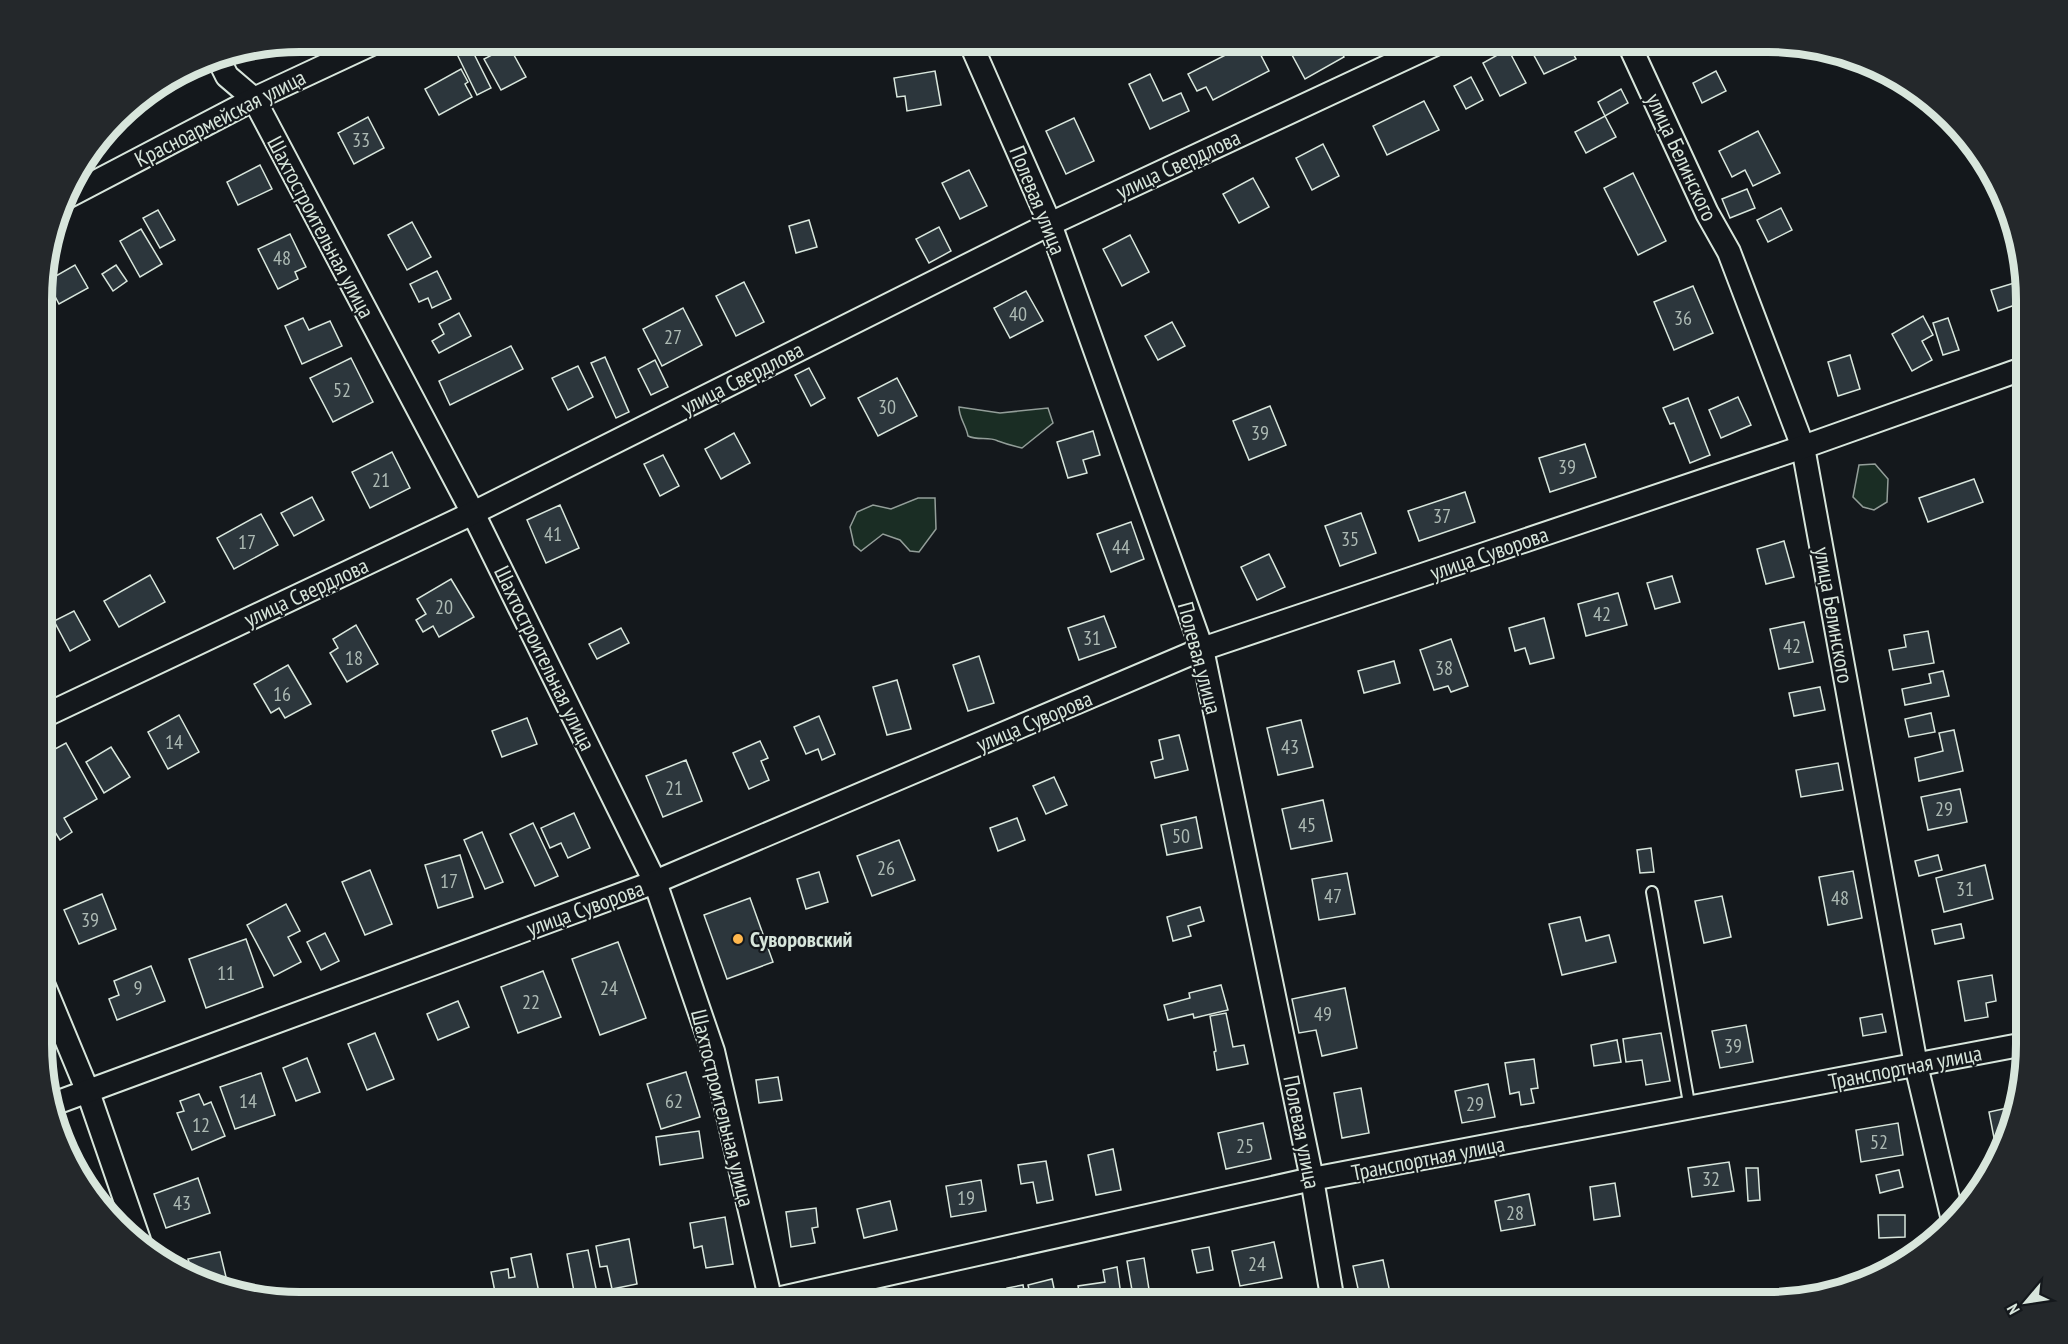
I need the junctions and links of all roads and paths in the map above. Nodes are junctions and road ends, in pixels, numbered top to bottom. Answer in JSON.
{"nodes":[{"id":1,"x":355,"y":52,"type":"edge"},
{"id":2,"x":974,"y":52,"type":"edge"},
{"id":3,"x":1419,"y":52,"type":"edge"},
{"id":4,"x":1633,"y":52,"type":"edge"},
{"id":5,"x":222,"y":66,"type":"edge"},
{"id":6,"x":254,"y":99,"type":"junction"},
{"id":7,"x":78,"y":191,"type":"edge"},
{"id":8,"x":1050,"y":224,"type":"junction"},
{"id":9,"x":2016,"y":371,"type":"edge"},
{"id":10,"x":1803,"y":447,"type":"junction"},
{"id":11,"x":472,"y":513,"type":"junction"},
{"id":12,"x":1202,"y":649,"type":"junction"},
{"id":13,"x":52,"y":712,"type":"edge"},
{"id":14,"x":655,"y":882,"type":"junction"},
{"id":15,"x":1652,"y":892,"type":"dead end"},
{"id":16,"x":52,"y":1005,"type":"edge"},
{"id":17,"x":2016,"y":1046,"type":"edge"},
{"id":18,"x":1916,"y":1065,"type":"junction"},
{"id":19,"x":88,"y":1092,"type":"junction"},
{"id":20,"x":59,"y":1102,"type":"edge"},
{"id":21,"x":1690,"y":1109,"type":"junction"},
{"id":22,"x":1312,"y":1179,"type":"junction"},
{"id":23,"x":1951,"y":1211,"type":"edge"},
{"id":24,"x":135,"y":1228,"type":"edge"},
{"id":25,"x":766,"y":1292,"type":"edge"},
{"id":26,"x":808,"y":1292,"type":"edge"},
{"id":27,"x":1330,"y":1292,"type":"edge"}],
"edges":[{"from":1,"to":6,"type":"street","name":"Красноармейская улица"},
{"from":2,"to":8,"type":"street","name":"Полевая улица"},
{"from":3,"to":8,"type":"street","name":"улица Свердлова"},
{"from":4,"to":10,"type":"street","name":"улица Белинского"},
{"from":5,"to":6,"type":"street","name":"Шахтостроительная улица"},
{"from":6,"to":7,"type":"street","name":"Красноармейская улица"},
{"from":6,"to":11,"type":"street","name":"Шахтостроительная улица"},
{"from":8,"to":11,"type":"street","name":"улица Свердлова"},
{"from":8,"to":12,"type":"street","name":"Полевая улица"},
{"from":9,"to":10,"type":"street","name":"улица Суворова"},
{"from":10,"to":12,"type":"street","name":"улица Суворова"},
{"from":10,"to":18,"type":"street","name":"улица Белинского"},
{"from":11,"to":13,"type":"street","name":"улица Свердлова"},
{"from":11,"to":14,"type":"street","name":"Шахтостроительная улица"},
{"from":12,"to":14,"type":"street","name":"улица Суворова"},
{"from":12,"to":22,"type":"street","name":"Полевая улица"},
{"from":14,"to":19,"type":"street","name":"улица Суворова"},
{"from":14,"to":25,"type":"street","name":"Шахтостроительная улица"},
{"from":15,"to":21,"type":"lane"},
{"from":16,"to":19,"type":"street"},
{"from":17,"to":18,"type":"street","name":"Транспортная улица"},
{"from":18,"to":21,"type":"street","name":"Транспортная улица"},
{"from":18,"to":23,"type":"street","name":"улица Белинского"},
{"from":19,"to":20,"type":"street","name":"улица Суворова"},
{"from":19,"to":24,"type":"street"},
{"from":21,"to":22,"type":"street","name":"Транспортная улица"},
{"from":22,"to":26,"type":"street","name":"Транспортная улица"},
{"from":22,"to":27,"type":"street","name":"Полевая улица"}]}
